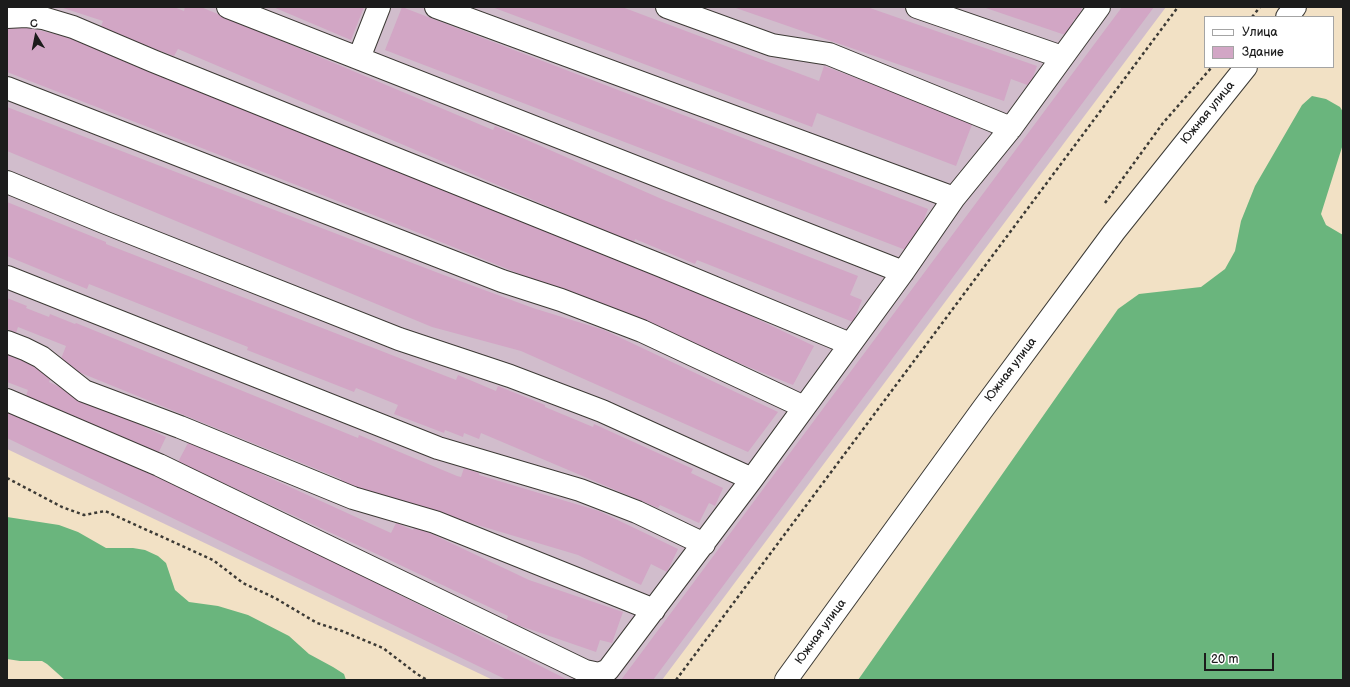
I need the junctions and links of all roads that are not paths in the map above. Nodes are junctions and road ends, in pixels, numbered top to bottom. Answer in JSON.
{"nodes":[{"id":1,"x":228,"y":7,"type":"edge"},
{"id":2,"x":379,"y":7,"type":"edge"},
{"id":3,"x":436,"y":7,"type":"edge"},
{"id":4,"x":667,"y":7,"type":"edge"},
{"id":5,"x":917,"y":7,"type":"edge"},
{"id":6,"x":1099,"y":7,"type":"edge"},
{"id":7,"x":1295,"y":7,"type":"edge"},
{"id":8,"x":1288,"y":16,"type":"edge"},
{"id":9,"x":7,"y":17,"type":"edge"},
{"id":10,"x":1062,"y":57,"type":"junction"},
{"id":11,"x":359,"y":58,"type":"junction"},
{"id":12,"x":1245,"y":68,"type":"edge"},
{"id":13,"x":7,"y":88,"type":"edge"},
{"id":14,"x":1011,"y":128,"type":"junction"},
{"id":15,"x":7,"y":182,"type":"edge"},
{"id":16,"x":954,"y":198,"type":"junction"},
{"id":17,"x":903,"y":272,"type":"junction"},
{"id":18,"x":7,"y":277,"type":"edge"},
{"id":19,"x":7,"y":342,"type":"edge"},
{"id":20,"x":850,"y":344,"type":"junction"},
{"id":21,"x":7,"y":400,"type":"edge"},
{"id":22,"x":804,"y":406,"type":"junction"},
{"id":23,"x":752,"y":479,"type":"junction"},
{"id":24,"x":704,"y":544,"type":"junction"},
{"id":25,"x":654,"y":610,"type":"junction"},
{"id":26,"x":786,"y":680,"type":"edge"}],
"edges":[{"from":1,"to":11,"type":"main road"},
{"from":2,"to":11,"type":"main road"},
{"from":3,"to":16,"type":"main road"},
{"from":4,"to":14,"type":"main road"},
{"from":5,"to":10,"type":"main road"},
{"from":6,"to":10,"type":"main road"},
{"from":7,"to":8,"type":"main road"},
{"from":9,"to":20,"type":"main road"},
{"from":10,"to":14,"type":"main road"},
{"from":11,"to":17,"type":"main road"},
{"from":12,"to":26,"type":"main road","name":"Южная улица"},
{"from":13,"to":22,"type":"main road"},
{"from":14,"to":16,"type":"main road"},
{"from":15,"to":23,"type":"main road"},
{"from":16,"to":17,"type":"main road"},
{"from":17,"to":20,"type":"main road"},
{"from":18,"to":24,"type":"main road"},
{"from":19,"to":25,"type":"main road"},
{"from":20,"to":22,"type":"main road"},
{"from":21,"to":25,"type":"main road"},
{"from":22,"to":23,"type":"main road"},
{"from":23,"to":24,"type":"main road"},
{"from":24,"to":25,"type":"main road"}]}
